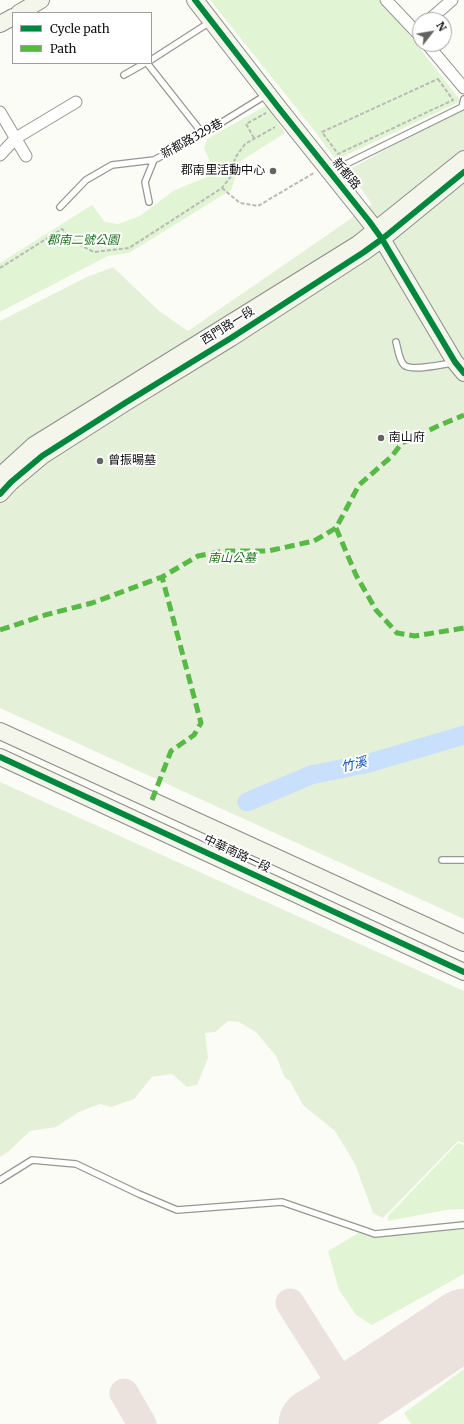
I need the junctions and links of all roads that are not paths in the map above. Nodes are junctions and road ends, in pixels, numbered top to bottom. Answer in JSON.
{"nodes":[{"id":1,"x":41,"y":0,"type":"edge"},
{"id":2,"x":195,"y":0,"type":"edge"},
{"id":3,"x":386,"y":0,"type":"edge"},
{"id":4,"x":452,"y":0,"type":"edge"},
{"id":5,"x":20,"y":11,"type":"edge"},
{"id":6,"x":438,"y":12,"type":"edge"},
{"id":7,"x":12,"y":16,"type":"edge"},
{"id":8,"x":212,"y":21,"type":"junction"},
{"id":9,"x":0,"y":24,"type":"edge"},
{"id":10,"x":412,"y":25,"type":"edge"},
{"id":11,"x":434,"y":52,"type":"edge"},
{"id":12,"x":152,"y":59,"type":"edge"},
{"id":13,"x":144,"y":64,"type":"edge"},
{"id":14,"x":147,"y":64,"type":"edge"},
{"id":15,"x":124,"y":75,"type":"dead end"},
{"id":16,"x":463,"y":84,"type":"edge"},
{"id":17,"x":464,"y":99,"type":"edge"},
{"id":18,"x":273,"y":100,"type":"junction"},
{"id":19,"x":76,"y":102,"type":"dead end"},
{"id":20,"x":0,"y":112,"type":"edge"},
{"id":21,"x":203,"y":134,"type":"junction"},
{"id":22,"x":16,"y":138,"type":"junction"},
{"id":23,"x":0,"y":155,"type":"edge"},
{"id":24,"x":26,"y":156,"type":"dead end"},
{"id":25,"x":464,"y":159,"type":"edge"},
{"id":26,"x":154,"y":160,"type":"junction"},
{"id":27,"x":330,"y":172,"type":"junction"},
{"id":28,"x":464,"y":172,"type":"edge"},
{"id":29,"x":150,"y":202,"type":"dead end"},
{"id":30,"x":60,"y":207,"type":"dead end"},
{"id":31,"x":379,"y":234,"type":"junction"},
{"id":32,"x":396,"y":342,"type":"dead end"},
{"id":33,"x":460,"y":368,"type":"edge"},
{"id":34,"x":0,"y":476,"type":"edge"},
{"id":35,"x":0,"y":494,"type":"edge"},
{"id":36,"x":0,"y":731,"type":"edge"},
{"id":37,"x":0,"y":757,"type":"edge"},
{"id":38,"x":442,"y":860,"type":"dead end"},
{"id":39,"x":464,"y":860,"type":"edge"},
{"id":40,"x":464,"y":943,"type":"edge"},
{"id":41,"x":464,"y":972,"type":"edge"},
{"id":42,"x":0,"y":1180,"type":"edge"},
{"id":43,"x":464,"y":1225,"type":"edge"}],
"edges":[{"from":1,"to":5,"type":"street"},
{"from":2,"to":8,"type":"street","name":"新都路"},
{"from":3,"to":10,"type":"street"},
{"from":4,"to":6,"type":"street"},
{"from":7,"to":9,"type":"street"},
{"from":8,"to":12,"type":"lane"},
{"from":8,"to":18,"type":"street","name":"新都路"},
{"from":11,"to":16,"type":"street"},
{"from":13,"to":15,"type":"lane"},
{"from":14,"to":21,"type":"lane"},
{"from":17,"to":27,"type":"lane"},
{"from":18,"to":21,"type":"lane","name":"新都路329巷"},
{"from":18,"to":27,"type":"street","name":"新都路"},
{"from":19,"to":22,"type":"street"},
{"from":20,"to":22,"type":"street"},
{"from":21,"to":26,"type":"lane","name":"新都路329巷"},
{"from":22,"to":23,"type":"street"},
{"from":22,"to":24,"type":"street"},
{"from":25,"to":31,"type":"street","name":"西門路一段"},
{"from":26,"to":29,"type":"lane","name":"新都路329巷"},
{"from":26,"to":30,"type":"lane"},
{"from":27,"to":31,"type":"street","name":"新都路"},
{"from":28,"to":31,"type":"street","name":"西門路一段"},
{"from":31,"to":33,"type":"street","name":"新都路"},
{"from":31,"to":34,"type":"street","name":"西門路一段"},
{"from":31,"to":35,"type":"street","name":"西門路一段"},
{"from":32,"to":33,"type":"lane"},
{"from":36,"to":40,"type":"street","name":"中華南路一段"},
{"from":37,"to":41,"type":"street","name":"中華南路一段"},
{"from":38,"to":39,"type":"lane"},
{"from":42,"to":43,"type":"lane"}]}
